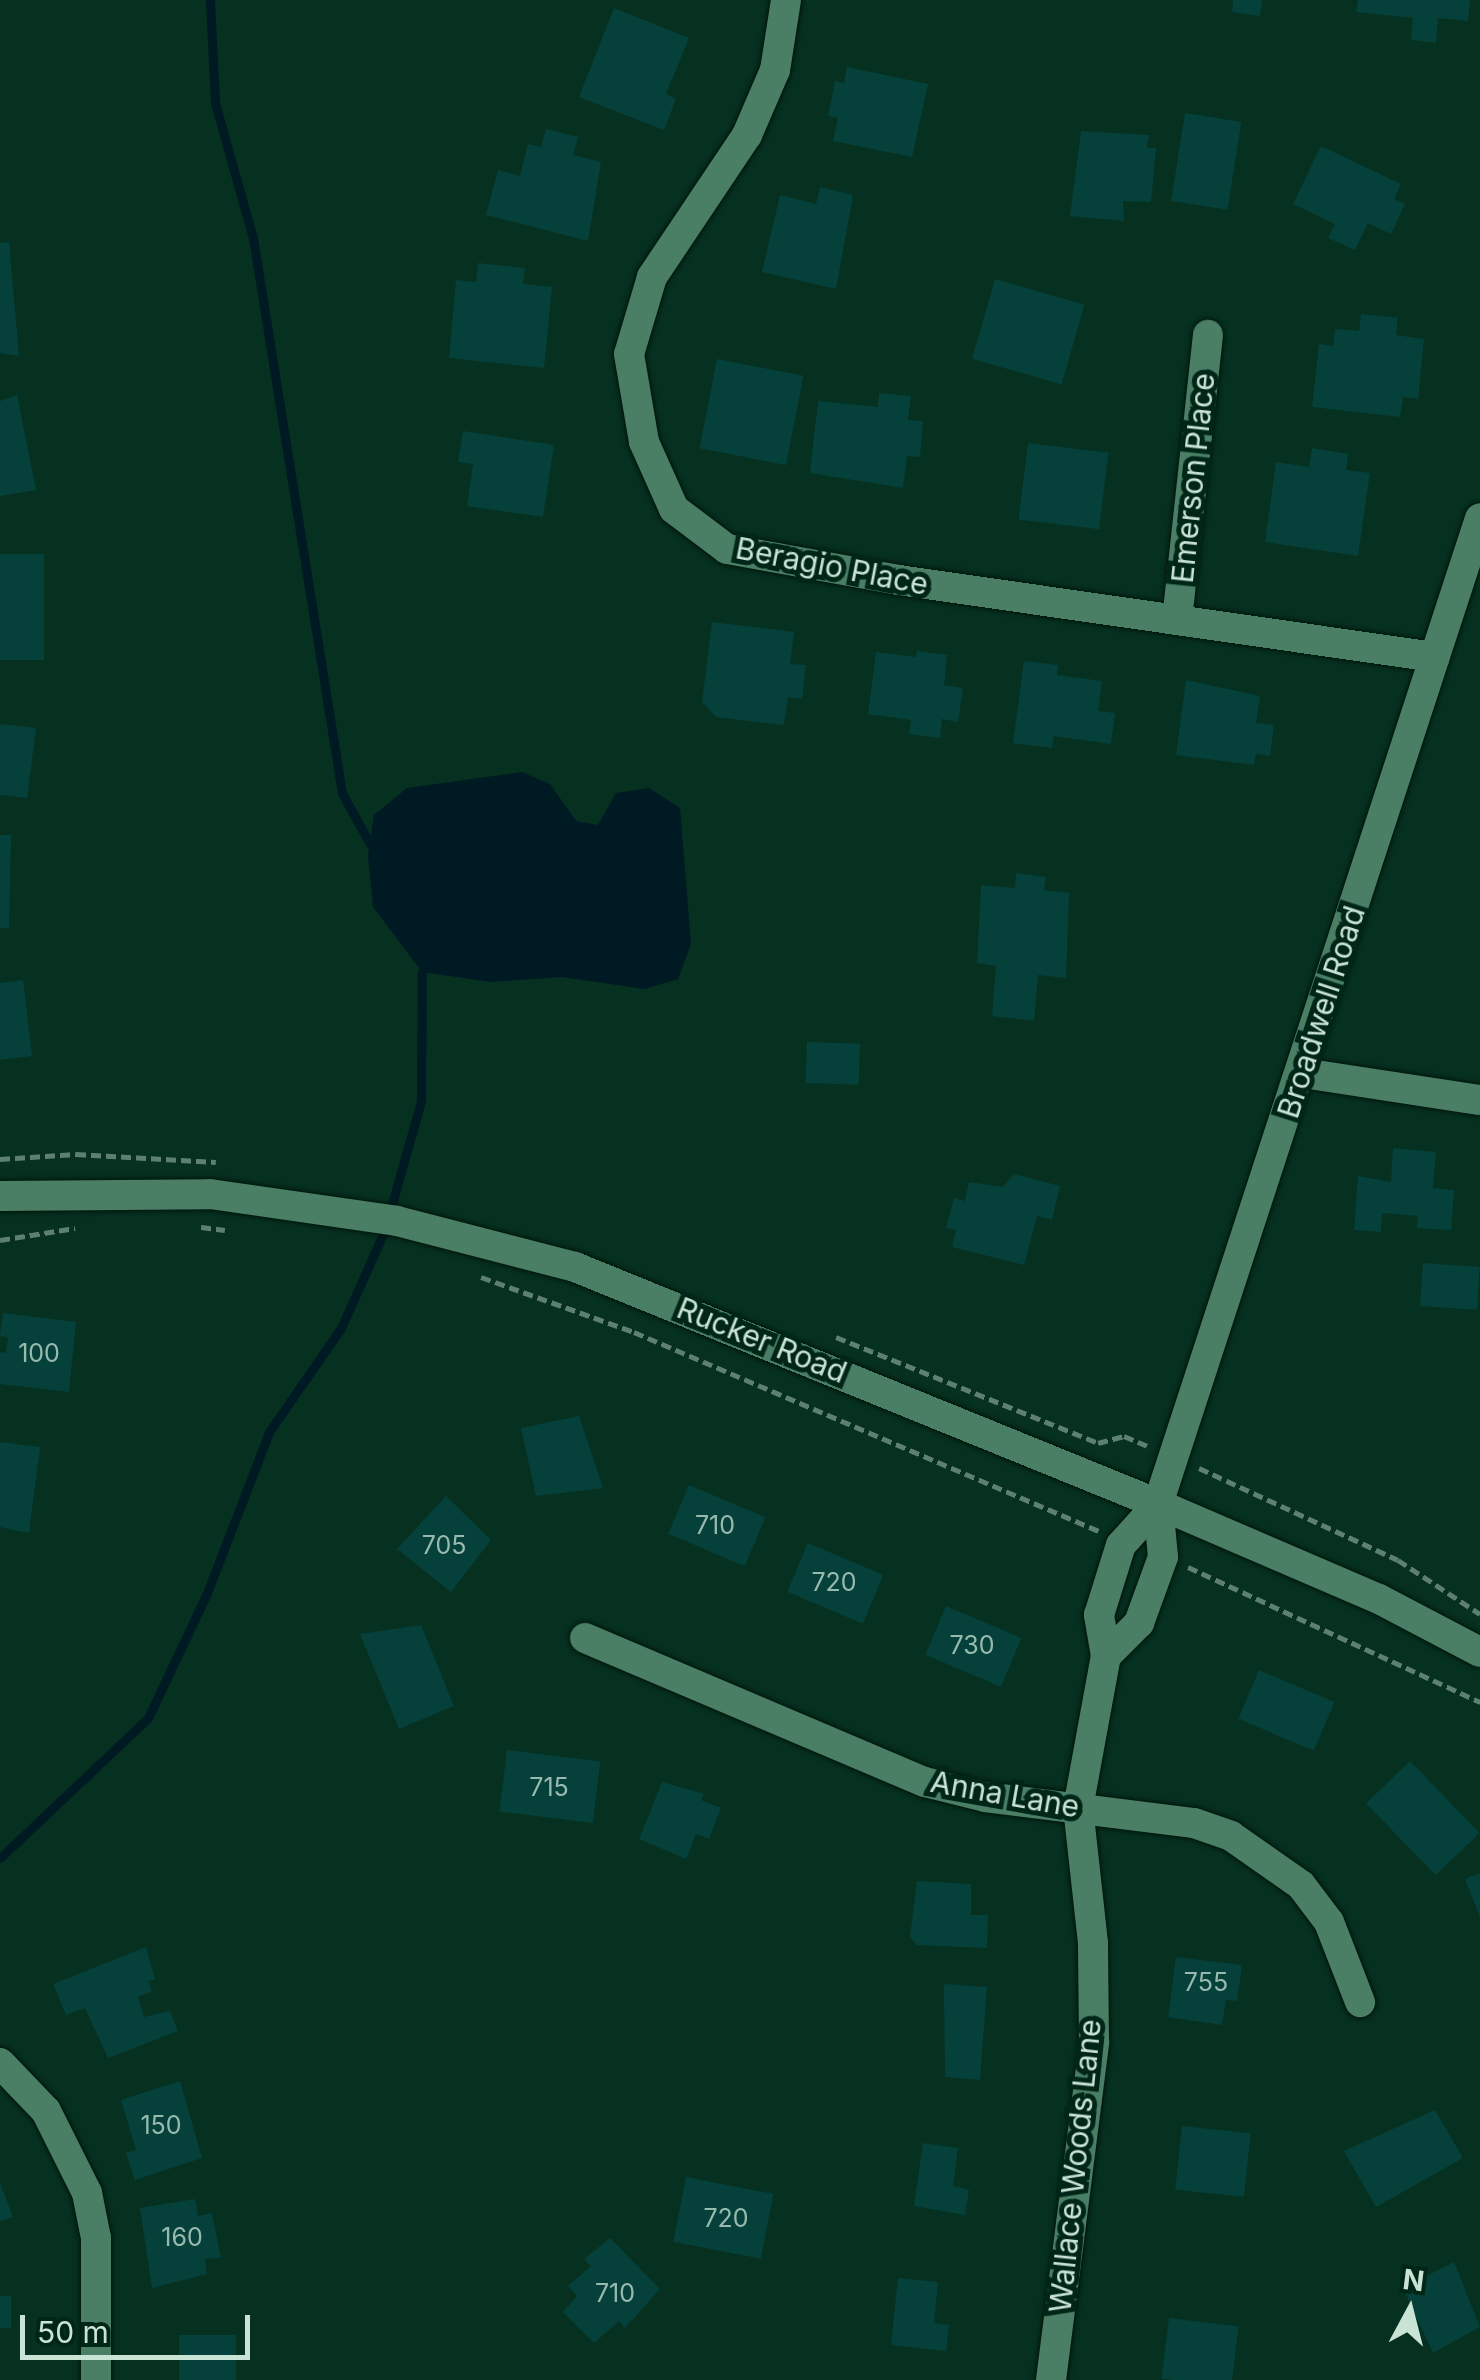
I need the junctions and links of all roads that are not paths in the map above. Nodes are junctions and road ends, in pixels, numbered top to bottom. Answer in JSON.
{"nodes":[{"id":1,"x":786,"y":0,"type":"edge"},
{"id":2,"x":1208,"y":335,"type":"dead end"},
{"id":3,"x":1480,"y":518,"type":"edge"},
{"id":4,"x":1177,"y":620,"type":"junction"},
{"id":5,"x":1434,"y":657,"type":"junction"},
{"id":6,"x":1303,"y":1073,"type":"junction"},
{"id":7,"x":1480,"y":1100,"type":"edge"},
{"id":8,"x":0,"y":1196,"type":"edge"},
{"id":9,"x":1158,"y":1504,"type":"junction"},
{"id":10,"x":585,"y":1638,"type":"dead end"},
{"id":11,"x":1480,"y":1652,"type":"edge"},
{"id":12,"x":1106,"y":1656,"type":"junction"},
{"id":13,"x":1078,"y":1808,"type":"junction"},
{"id":14,"x":1360,"y":2002,"type":"dead end"},
{"id":15,"x":0,"y":2063,"type":"edge"},
{"id":16,"x":96,"y":2380,"type":"edge"},
{"id":17,"x":1051,"y":2380,"type":"edge"}],
"edges":[{"from":1,"to":4,"type":"street","name":"Beragio Place"},
{"from":2,"to":4,"type":"street","name":"Emerson Place"},
{"from":3,"to":5,"type":"street","name":"Broadwell Road"},
{"from":4,"to":5,"type":"street","name":"Beragio Place"},
{"from":5,"to":6,"type":"street","name":"Broadwell Road"},
{"from":6,"to":7,"type":"street"},
{"from":6,"to":9,"type":"street","name":"Broadwell Road"},
{"from":8,"to":9,"type":"street","name":"Rucker Road"},
{"from":9,"to":11,"type":"street","name":"Rucker Road"},
{"from":9,"to":12,"type":"street","name":"Wallace Woods Lane"},
{"from":9,"to":12,"type":"street"},
{"from":10,"to":13,"type":"street","name":"Anna Lane"},
{"from":12,"to":13,"type":"street","name":"Wallace Woods Lane"},
{"from":13,"to":14,"type":"street","name":"Anna Lane"},
{"from":13,"to":17,"type":"street","name":"Wallace Woods Lane"},
{"from":15,"to":16,"type":"street"}]}
